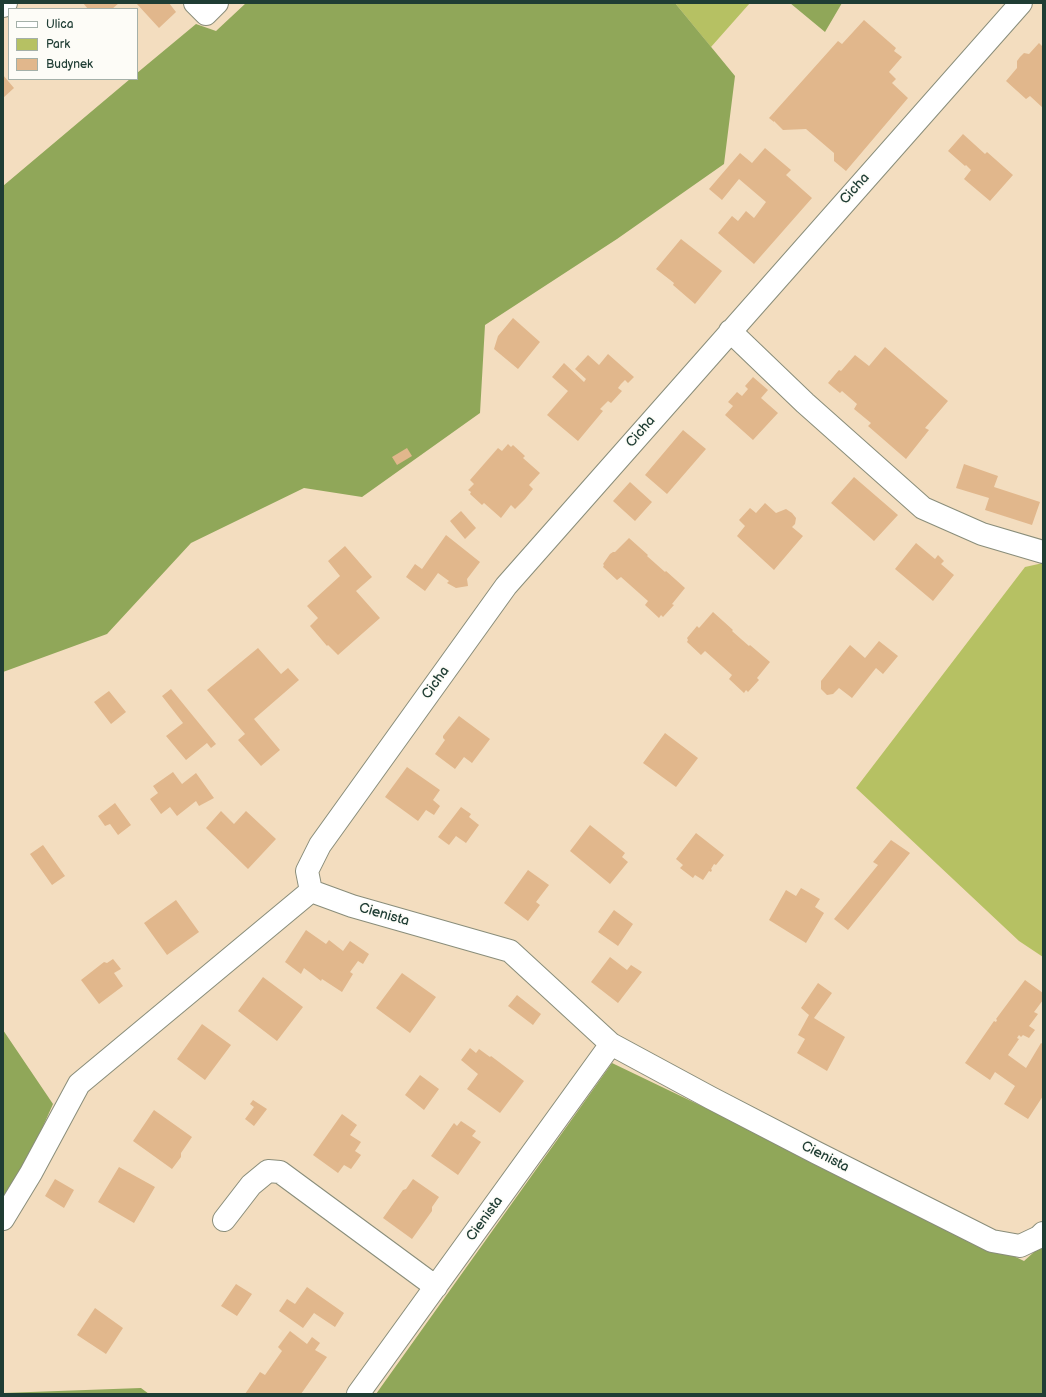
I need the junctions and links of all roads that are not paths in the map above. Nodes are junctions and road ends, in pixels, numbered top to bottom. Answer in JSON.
{"nodes":[{"id":1,"x":6,"y":3,"type":"edge"},
{"id":2,"x":195,"y":3,"type":"edge"},
{"id":3,"x":217,"y":3,"type":"edge"},
{"id":4,"x":1021,"y":3,"type":"edge"},
{"id":5,"x":3,"y":6,"type":"edge"},
{"id":6,"x":730,"y":331,"type":"junction"},
{"id":7,"x":1043,"y":552,"type":"edge"},
{"id":8,"x":311,"y":891,"type":"junction"},
{"id":9,"x":611,"y":1044,"type":"junction"},
{"id":10,"x":3,"y":1219,"type":"edge"},
{"id":11,"x":224,"y":1220,"type":"dead end"},
{"id":12,"x":1043,"y":1233,"type":"edge"},
{"id":13,"x":436,"y":1287,"type":"junction"},
{"id":14,"x":358,"y":1394,"type":"edge"}],
"edges":[{"from":1,"to":5,"type":"street"},
{"from":2,"to":3,"type":"street"},
{"from":4,"to":6,"type":"street","name":"Cicha"},
{"from":6,"to":7,"type":"street"},
{"from":6,"to":8,"type":"street","name":"Cicha"},
{"from":8,"to":9,"type":"street","name":"Cienista"},
{"from":8,"to":10,"type":"street"},
{"from":9,"to":12,"type":"street","name":"Cienista"},
{"from":9,"to":13,"type":"street","name":"Cienista"},
{"from":11,"to":13,"type":"street"},
{"from":13,"to":14,"type":"street","name":"Cienista"}]}
